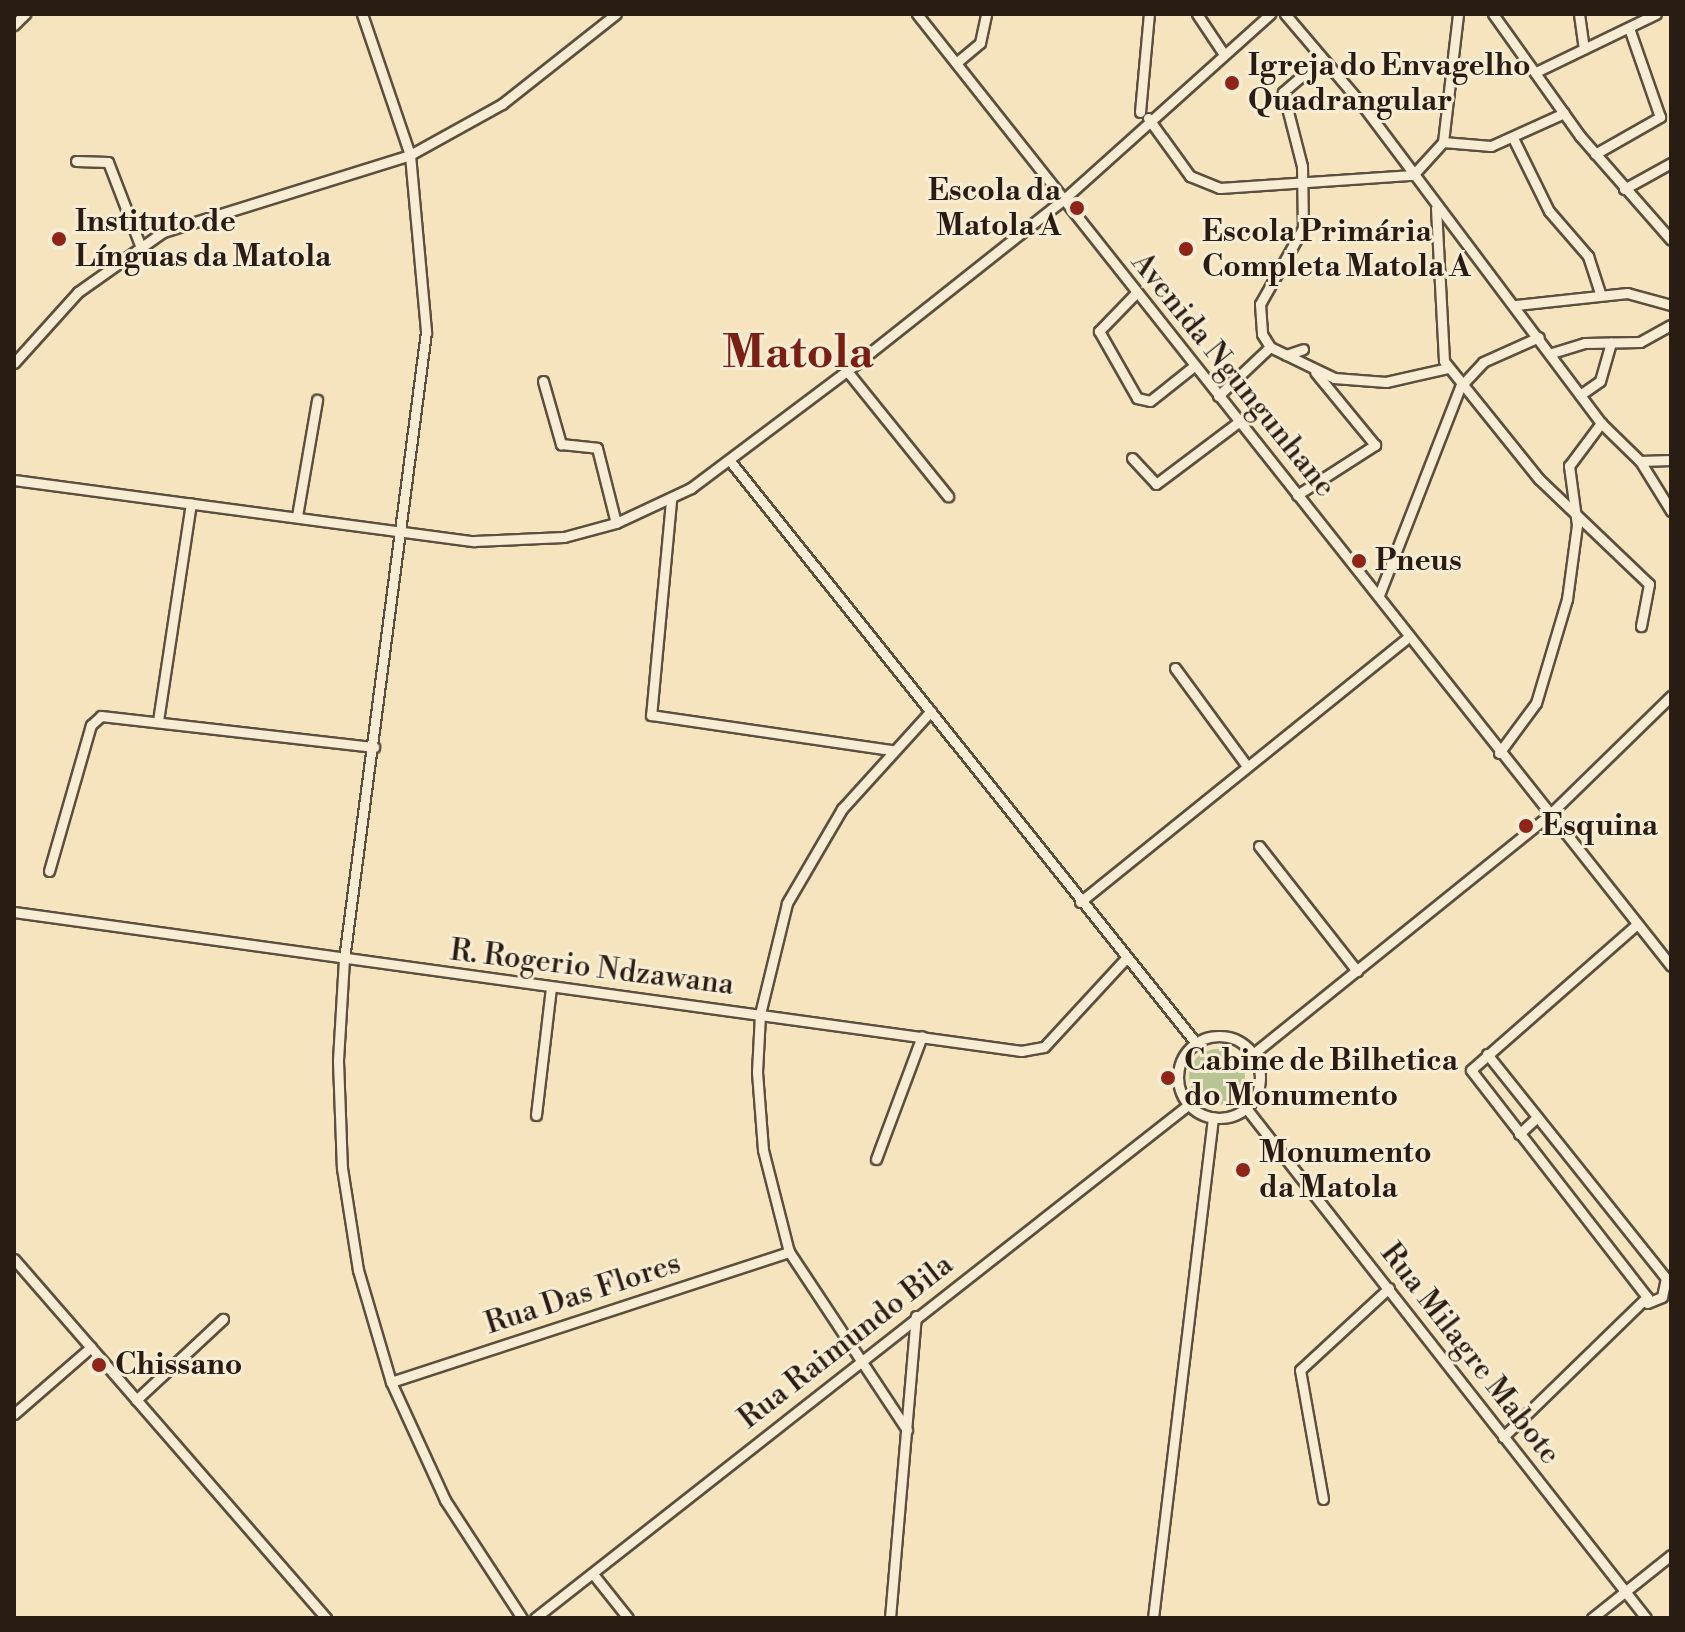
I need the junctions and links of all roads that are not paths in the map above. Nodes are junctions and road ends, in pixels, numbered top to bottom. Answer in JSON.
{"nodes":[{"id":1,"x":25,"y":14,"type":"edge"},
{"id":2,"x":362,"y":14,"type":"edge"},
{"id":3,"x":616,"y":14,"type":"edge"},
{"id":4,"x":917,"y":14,"type":"edge"},
{"id":5,"x":986,"y":14,"type":"edge"},
{"id":6,"x":1149,"y":14,"type":"edge"},
{"id":7,"x":1197,"y":14,"type":"edge"},
{"id":8,"x":1270,"y":14,"type":"edge"},
{"id":9,"x":1285,"y":14,"type":"edge"},
{"id":10,"x":1458,"y":14,"type":"edge"},
{"id":11,"x":1493,"y":14,"type":"edge"},
{"id":12,"x":1579,"y":14,"type":"edge"},
{"id":13,"x":1656,"y":14,"type":"edge"},
{"id":14,"x":14,"y":25,"type":"edge"},
{"id":15,"x":1629,"y":28,"type":"junction"},
{"id":16,"x":1584,"y":49,"type":"junction"},
{"id":17,"x":1223,"y":53,"type":"junction"},
{"id":18,"x":1319,"y":61,"type":"junction"},
{"id":19,"x":956,"y":63,"type":"junction"},
{"id":20,"x":1538,"y":71,"type":"junction"},
{"id":21,"x":1564,"y":113,"type":"junction"},
{"id":22,"x":1144,"y":115,"type":"junction"},
{"id":23,"x":1514,"y":140,"type":"junction"},
{"id":24,"x":1443,"y":142,"type":"junction"},
{"id":25,"x":1595,"y":154,"type":"junction"},
{"id":26,"x":410,"y":155,"type":"junction"},
{"id":27,"x":76,"y":161,"type":"dead end"},
{"id":28,"x":1671,"y":163,"type":"edge"},
{"id":29,"x":1413,"y":175,"type":"junction"},
{"id":30,"x":1302,"y":183,"type":"junction"},
{"id":31,"x":1624,"y":189,"type":"junction"},
{"id":32,"x":1064,"y":199,"type":"junction"},
{"id":33,"x":1436,"y":208,"type":"junction"},
{"id":34,"x":1669,"y":233,"type":"edge"},
{"id":35,"x":140,"y":245,"type":"junction"},
{"id":36,"x":1600,"y":293,"type":"junction"},
{"id":37,"x":1135,"y":294,"type":"junction"},
{"id":38,"x":1516,"y":305,"type":"junction"},
{"id":39,"x":1671,"y":305,"type":"edge"},
{"id":40,"x":1671,"y":325,"type":"edge"},
{"id":41,"x":1539,"y":337,"type":"junction"},
{"id":42,"x":1611,"y":343,"type":"junction"},
{"id":43,"x":1270,"y":347,"type":"junction"},
{"id":44,"x":1303,"y":349,"type":"dead end"},
{"id":45,"x":1552,"y":353,"type":"junction"},
{"id":46,"x":1286,"y":355,"type":"junction"},
{"id":47,"x":14,"y":363,"type":"edge"},
{"id":48,"x":1194,"y":366,"type":"junction"},
{"id":49,"x":1448,"y":368,"type":"junction"},
{"id":50,"x":847,"y":371,"type":"junction"},
{"id":51,"x":1315,"y":372,"type":"junction"},
{"id":52,"x":543,"y":381,"type":"dead end"},
{"id":53,"x":1460,"y":387,"type":"junction"},
{"id":54,"x":1580,"y":395,"type":"junction"},
{"id":55,"x":1218,"y":396,"type":"junction"},
{"id":56,"x":317,"y":400,"type":"dead end"},
{"id":57,"x":1240,"y":421,"type":"junction"},
{"id":58,"x":1601,"y":423,"type":"junction"},
{"id":59,"x":1132,"y":458,"type":"dead end"},
{"id":60,"x":1671,"y":460,"type":"edge"},
{"id":61,"x":730,"y":461,"type":"junction"},
{"id":62,"x":1640,"y":461,"type":"junction"},
{"id":63,"x":14,"y":480,"type":"edge"},
{"id":64,"x":1297,"y":495,"type":"junction"},
{"id":65,"x":948,"y":496,"type":"dead end"},
{"id":66,"x":671,"y":501,"type":"junction"},
{"id":67,"x":191,"y":503,"type":"junction"},
{"id":68,"x":1671,"y":511,"type":"edge"},
{"id":69,"x":1578,"y":515,"type":"junction"},
{"id":70,"x":297,"y":516,"type":"junction"},
{"id":71,"x":616,"y":523,"type":"junction"},
{"id":72,"x":403,"y":533,"type":"junction"},
{"id":73,"x":1379,"y":595,"type":"junction"},
{"id":74,"x":1641,"y":626,"type":"dead end"},
{"id":75,"x":1408,"y":637,"type":"junction"},
{"id":76,"x":1175,"y":668,"type":"dead end"},
{"id":77,"x":1671,"y":696,"type":"edge"},
{"id":78,"x":931,"y":711,"type":"junction"},
{"id":79,"x":158,"y":721,"type":"junction"},
{"id":80,"x":374,"y":747,"type":"junction"},
{"id":81,"x":891,"y":750,"type":"junction"},
{"id":82,"x":1499,"y":753,"type":"junction"},
{"id":83,"x":1247,"y":766,"type":"junction"},
{"id":84,"x":1548,"y":816,"type":"junction"},
{"id":85,"x":1259,"y":846,"type":"dead end"},
{"id":86,"x":49,"y":871,"type":"dead end"},
{"id":87,"x":1080,"y":902,"type":"junction"},
{"id":88,"x":14,"y":912,"type":"edge"},
{"id":89,"x":1637,"y":924,"type":"junction"},
{"id":90,"x":1126,"y":958,"type":"junction"},
{"id":91,"x":344,"y":959,"type":"junction"},
{"id":92,"x":1671,"y":966,"type":"edge"},
{"id":93,"x":1357,"y":971,"type":"junction"},
{"id":94,"x":551,"y":987,"type":"junction"},
{"id":95,"x":760,"y":1014,"type":"junction"},
{"id":96,"x":922,"y":1036,"type":"junction"},
{"id":97,"x":1196,"y":1043,"type":"junction"},
{"id":98,"x":1253,"y":1054,"type":"junction"},
{"id":99,"x":1487,"y":1054,"type":"junction"},
{"id":100,"x":1188,"y":1105,"type":"junction"},
{"id":101,"x":1246,"y":1108,"type":"junction"},
{"id":102,"x":536,"y":1115,"type":"dead end"},
{"id":103,"x":1537,"y":1117,"type":"junction"},
{"id":104,"x":1213,"y":1118,"type":"junction"},
{"id":105,"x":1519,"y":1134,"type":"junction"},
{"id":106,"x":876,"y":1159,"type":"dead end"},
{"id":107,"x":789,"y":1252,"type":"junction"},
{"id":108,"x":14,"y":1259,"type":"edge"},
{"id":109,"x":1389,"y":1288,"type":"junction"},
{"id":110,"x":1647,"y":1303,"type":"junction"},
{"id":111,"x":916,"y":1316,"type":"junction"},
{"id":112,"x":223,"y":1319,"type":"dead end"},
{"id":113,"x":91,"y":1347,"type":"junction"},
{"id":114,"x":858,"y":1362,"type":"junction"},
{"id":115,"x":391,"y":1382,"type":"junction"},
{"id":116,"x":136,"y":1400,"type":"junction"},
{"id":117,"x":14,"y":1414,"type":"edge"},
{"id":118,"x":907,"y":1430,"type":"junction"},
{"id":119,"x":1503,"y":1437,"type":"junction"},
{"id":120,"x":1323,"y":1499,"type":"dead end"},
{"id":121,"x":1671,"y":1555,"type":"edge"},
{"id":122,"x":593,"y":1574,"type":"junction"},
{"id":123,"x":1627,"y":1592,"type":"junction"},
{"id":124,"x":326,"y":1618,"type":"edge"},
{"id":125,"x":522,"y":1618,"type":"edge"},
{"id":126,"x":535,"y":1618,"type":"edge"},
{"id":127,"x":628,"y":1618,"type":"edge"},
{"id":128,"x":890,"y":1618,"type":"edge"},
{"id":129,"x":1153,"y":1618,"type":"edge"},
{"id":130,"x":1592,"y":1618,"type":"edge"},
{"id":131,"x":1646,"y":1618,"type":"edge"}],
"edges":[{"from":1,"to":14,"type":"street"},
{"from":2,"to":26,"type":"street"},
{"from":3,"to":26,"type":"street"},
{"from":4,"to":19,"type":"street","name":"Avenida Ngungunhane"},
{"from":5,"to":19,"type":"street"},
{"from":6,"to":22,"type":"street"},
{"from":7,"to":17,"type":"street"},
{"from":8,"to":17,"type":"street"},
{"from":9,"to":18,"type":"street"},
{"from":10,"to":24,"type":"street"},
{"from":11,"to":20,"type":"street"},
{"from":12,"to":16,"type":"street"},
{"from":13,"to":15,"type":"street"},
{"from":15,"to":16,"type":"street"},
{"from":15,"to":25,"type":"street"},
{"from":16,"to":20,"type":"street"},
{"from":17,"to":22,"type":"street"},
{"from":18,"to":29,"type":"street"},
{"from":18,"to":30,"type":"street"},
{"from":19,"to":32,"type":"street","name":"Avenida Ngungunhane"},
{"from":20,"to":21,"type":"street"},
{"from":21,"to":23,"type":"street"},
{"from":21,"to":25,"type":"street"},
{"from":22,"to":30,"type":"street"},
{"from":22,"to":32,"type":"street"},
{"from":23,"to":24,"type":"street"},
{"from":23,"to":36,"type":"street"},
{"from":24,"to":29,"type":"street"},
{"from":25,"to":31,"type":"street"},
{"from":26,"to":35,"type":"street"},
{"from":26,"to":72,"type":"street"},
{"from":27,"to":35,"type":"street"},
{"from":28,"to":31,"type":"street"},
{"from":29,"to":30,"type":"street"},
{"from":29,"to":33,"type":"street"},
{"from":30,"to":43,"type":"street"},
{"from":31,"to":34,"type":"street"},
{"from":32,"to":37,"type":"street","name":"Avenida Ngungunhane"},
{"from":32,"to":50,"type":"street"},
{"from":33,"to":38,"type":"street"},
{"from":33,"to":49,"type":"street"},
{"from":35,"to":47,"type":"street"},
{"from":36,"to":38,"type":"street"},
{"from":36,"to":39,"type":"street"},
{"from":37,"to":48,"type":"street","name":"Avenida Ngungunhane"},
{"from":37,"to":48,"type":"street"},
{"from":38,"to":41,"type":"street"},
{"from":40,"to":42,"type":"street"},
{"from":41,"to":45,"type":"street"},
{"from":41,"to":53,"type":"street"},
{"from":42,"to":45,"type":"street"},
{"from":42,"to":54,"type":"street"},
{"from":43,"to":46,"type":"street"},
{"from":43,"to":55,"type":"street"},
{"from":44,"to":46,"type":"street"},
{"from":45,"to":54,"type":"street"},
{"from":46,"to":51,"type":"street"},
{"from":48,"to":55,"type":"street","name":"Avenida Ngungunhane"},
{"from":49,"to":51,"type":"street"},
{"from":49,"to":53,"type":"street"},
{"from":50,"to":61,"type":"street"},
{"from":50,"to":65,"type":"street"},
{"from":51,"to":64,"type":"street"},
{"from":52,"to":71,"type":"street"},
{"from":53,"to":69,"type":"street"},
{"from":53,"to":73,"type":"street"},
{"from":54,"to":58,"type":"street"},
{"from":55,"to":57,"type":"street","name":"Avenida Ngungunhane"},
{"from":56,"to":70,"type":"street"},
{"from":57,"to":59,"type":"street"},
{"from":57,"to":64,"type":"street","name":"Avenida Ngungunhane"},
{"from":58,"to":62,"type":"street"},
{"from":58,"to":69,"type":"street"},
{"from":60,"to":62,"type":"street"},
{"from":61,"to":66,"type":"street"},
{"from":61,"to":78,"type":"street"},
{"from":62,"to":68,"type":"street"},
{"from":63,"to":67,"type":"street"},
{"from":64,"to":73,"type":"street","name":"Avenida Ngungunhane"},
{"from":66,"to":71,"type":"street"},
{"from":66,"to":81,"type":"street"},
{"from":67,"to":70,"type":"street"},
{"from":67,"to":79,"type":"street"},
{"from":69,"to":74,"type":"street"},
{"from":69,"to":82,"type":"street"},
{"from":70,"to":72,"type":"street"},
{"from":71,"to":72,"type":"street"},
{"from":72,"to":80,"type":"street"},
{"from":73,"to":75,"type":"street","name":"Avenida Ngungunhane"},
{"from":75,"to":82,"type":"street","name":"Avenida Ngungunhane"},
{"from":75,"to":83,"type":"street"},
{"from":76,"to":83,"type":"street"},
{"from":77,"to":84,"type":"street"},
{"from":78,"to":81,"type":"street"},
{"from":78,"to":87,"type":"street"},
{"from":79,"to":80,"type":"street"},
{"from":79,"to":86,"type":"street"},
{"from":80,"to":91,"type":"street"},
{"from":81,"to":95,"type":"street"},
{"from":82,"to":84,"type":"street","name":"Avenida Ngungunhane"},
{"from":83,"to":87,"type":"street"},
{"from":84,"to":89,"type":"street"},
{"from":84,"to":93,"type":"street"},
{"from":85,"to":93,"type":"street"},
{"from":87,"to":90,"type":"street"},
{"from":88,"to":91,"type":"street","name":"R. Rogerio Ndzawana"},
{"from":89,"to":92,"type":"street"},
{"from":89,"to":99,"type":"street"},
{"from":90,"to":96,"type":"street","name":"R. Rogerio Ndzawana"},
{"from":90,"to":97,"type":"street"},
{"from":91,"to":94,"type":"street","name":"R. Rogerio Ndzawana"},
{"from":91,"to":115,"type":"street"},
{"from":93,"to":98,"type":"street"},
{"from":94,"to":95,"type":"street","name":"R. Rogerio Ndzawana"},
{"from":94,"to":102,"type":"street"},
{"from":95,"to":96,"type":"street","name":"R. Rogerio Ndzawana"},
{"from":95,"to":107,"type":"street"},
{"from":96,"to":106,"type":"street"},
{"from":97,"to":98,"type":"street"},
{"from":97,"to":100,"type":"street"},
{"from":98,"to":101,"type":"street"},
{"from":99,"to":103,"type":"street"},
{"from":99,"to":105,"type":"street"},
{"from":100,"to":104,"type":"street"},
{"from":100,"to":111,"type":"street","name":"Rua Raimundo Bila"},
{"from":101,"to":104,"type":"street"},
{"from":101,"to":109,"type":"street","name":"Rua Milagre Mabote"},
{"from":103,"to":105,"type":"street"},
{"from":103,"to":110,"type":"street"},
{"from":104,"to":129,"type":"street"},
{"from":105,"to":110,"type":"street"},
{"from":107,"to":114,"type":"street"},
{"from":107,"to":115,"type":"street","name":"Rua Das Flores"},
{"from":108,"to":113,"type":"street"},
{"from":109,"to":119,"type":"street","name":"Rua Milagre Mabote"},
{"from":109,"to":120,"type":"street"},
{"from":110,"to":119,"type":"street"},
{"from":111,"to":114,"type":"street","name":"Rua Raimundo Bila"},
{"from":111,"to":118,"type":"street"},
{"from":112,"to":116,"type":"street"},
{"from":113,"to":116,"type":"street"},
{"from":113,"to":117,"type":"street"},
{"from":114,"to":118,"type":"street"},
{"from":114,"to":122,"type":"street","name":"Rua Raimundo Bila"},
{"from":115,"to":125,"type":"street"},
{"from":116,"to":124,"type":"street"},
{"from":118,"to":128,"type":"street"},
{"from":119,"to":123,"type":"street","name":"Rua Milagre Mabote"},
{"from":121,"to":123,"type":"street"},
{"from":122,"to":126,"type":"street","name":"Rua Raimundo Bila"},
{"from":122,"to":127,"type":"street"},
{"from":123,"to":130,"type":"street"},
{"from":123,"to":131,"type":"street","name":"Rua Milagre Mabote"}]}
